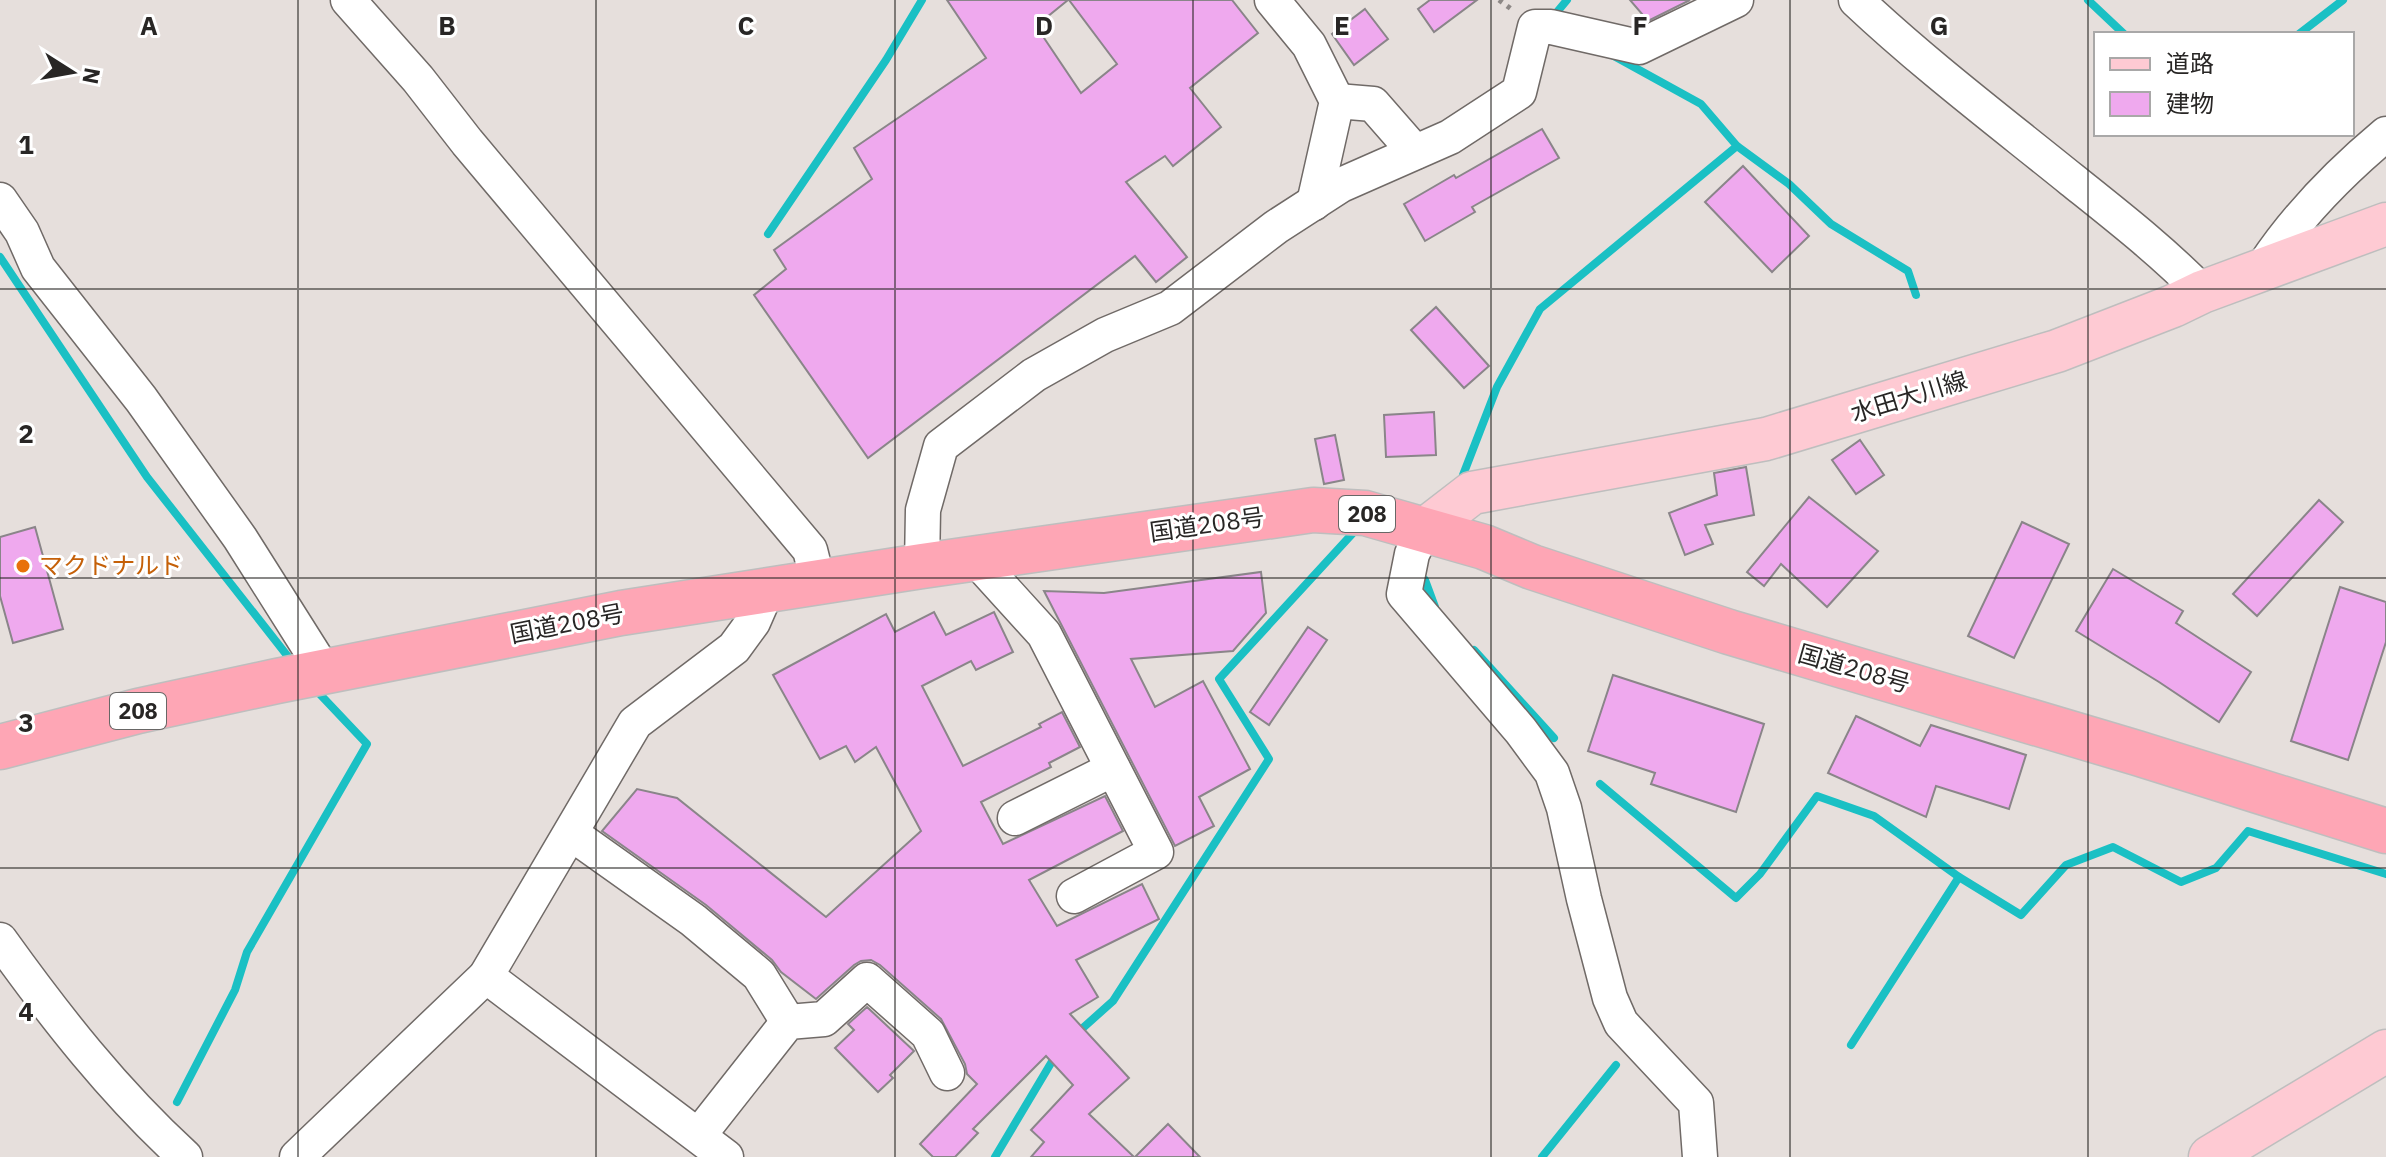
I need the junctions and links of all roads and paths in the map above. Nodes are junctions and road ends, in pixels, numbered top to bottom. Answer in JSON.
{"nodes":[{"id":1,"x":348,"y":0,"type":"edge"},
{"id":2,"x":1272,"y":0,"type":"edge"},
{"id":3,"x":1736,"y":0,"type":"edge"},
{"id":4,"x":1856,"y":0,"type":"edge"},
{"id":5,"x":1337,"y":101,"type":"junction"},
{"id":6,"x":2386,"y":134,"type":"edge"},
{"id":7,"x":1415,"y":152,"type":"junction"},
{"id":8,"x":0,"y":200,"type":"edge"},
{"id":9,"x":1314,"y":203,"type":"junction"},
{"id":10,"x":2386,"y":224,"type":"edge"},
{"id":11,"x":2260,"y":272,"type":"junction"},
{"id":12,"x":2202,"y":292,"type":"junction"},
{"id":13,"x":1424,"y":530,"type":"junction"},
{"id":14,"x":975,"y":558,"type":"junction"},
{"id":15,"x":922,"y":566,"type":"junction"},
{"id":16,"x":818,"y":582,"type":"junction"},
{"id":17,"x":767,"y":590,"type":"junction"},
{"id":18,"x":305,"y":675,"type":"junction"},
{"id":19,"x":0,"y":747,"type":"edge"},
{"id":20,"x":1113,"y":769,"type":"junction"},
{"id":21,"x":1015,"y":818,"type":"dead end"},
{"id":22,"x":2386,"y":831,"type":"edge"},
{"id":23,"x":572,"y":834,"type":"junction"},
{"id":24,"x":1074,"y":896,"type":"dead end"},
{"id":25,"x":0,"y":940,"type":"edge"},
{"id":26,"x":486,"y":976,"type":"junction"},
{"id":27,"x":788,"y":1022,"type":"junction"},
{"id":28,"x":2386,"y":1051,"type":"edge"},
{"id":29,"x":947,"y":1073,"type":"dead end"},
{"id":30,"x":699,"y":1135,"type":"junction"},
{"id":31,"x":185,"y":1157,"type":"edge"},
{"id":32,"x":297,"y":1157,"type":"edge"},
{"id":33,"x":726,"y":1157,"type":"edge"},
{"id":34,"x":1700,"y":1157,"type":"edge"},
{"id":35,"x":2210,"y":1157,"type":"edge"}],
"edges":[{"from":1,"to":16,"type":"street"},
{"from":2,"to":5,"type":"street"},
{"from":3,"to":7,"type":"street"},
{"from":4,"to":12,"type":"street"},
{"from":5,"to":7,"type":"street"},
{"from":5,"to":9,"type":"street"},
{"from":6,"to":11,"type":"street"},
{"from":7,"to":9,"type":"street"},
{"from":8,"to":18,"type":"street"},
{"from":9,"to":15,"type":"street"},
{"from":10,"to":11,"type":"main road","name":"水田大川線"},
{"from":11,"to":12,"type":"main road","name":"水田大川線"},
{"from":12,"to":13,"type":"main road","name":"水田大川線"},
{"from":13,"to":14,"type":"highway","name":"国道208号","number":"208"},
{"from":13,"to":22,"type":"highway","name":"国道208号","number":"208"},
{"from":13,"to":34,"type":"street"},
{"from":14,"to":15,"type":"highway","name":"国道208号","number":"208"},
{"from":14,"to":20,"type":"street"},
{"from":15,"to":16,"type":"highway","name":"国道208号","number":"208"},
{"from":16,"to":17,"type":"highway","name":"国道208号","number":"208"},
{"from":17,"to":18,"type":"highway","name":"国道208号","number":"208"},
{"from":17,"to":23,"type":"street"},
{"from":18,"to":19,"type":"highway","name":"国道208号","number":"208"},
{"from":20,"to":21,"type":"street"},
{"from":20,"to":24,"type":"street"},
{"from":23,"to":26,"type":"street"},
{"from":23,"to":27,"type":"street"},
{"from":25,"to":31,"type":"street"},
{"from":26,"to":30,"type":"street"},
{"from":26,"to":32,"type":"street"},
{"from":27,"to":29,"type":"street"},
{"from":27,"to":30,"type":"street"},
{"from":28,"to":35,"type":"main road"},
{"from":30,"to":33,"type":"street"}]}
